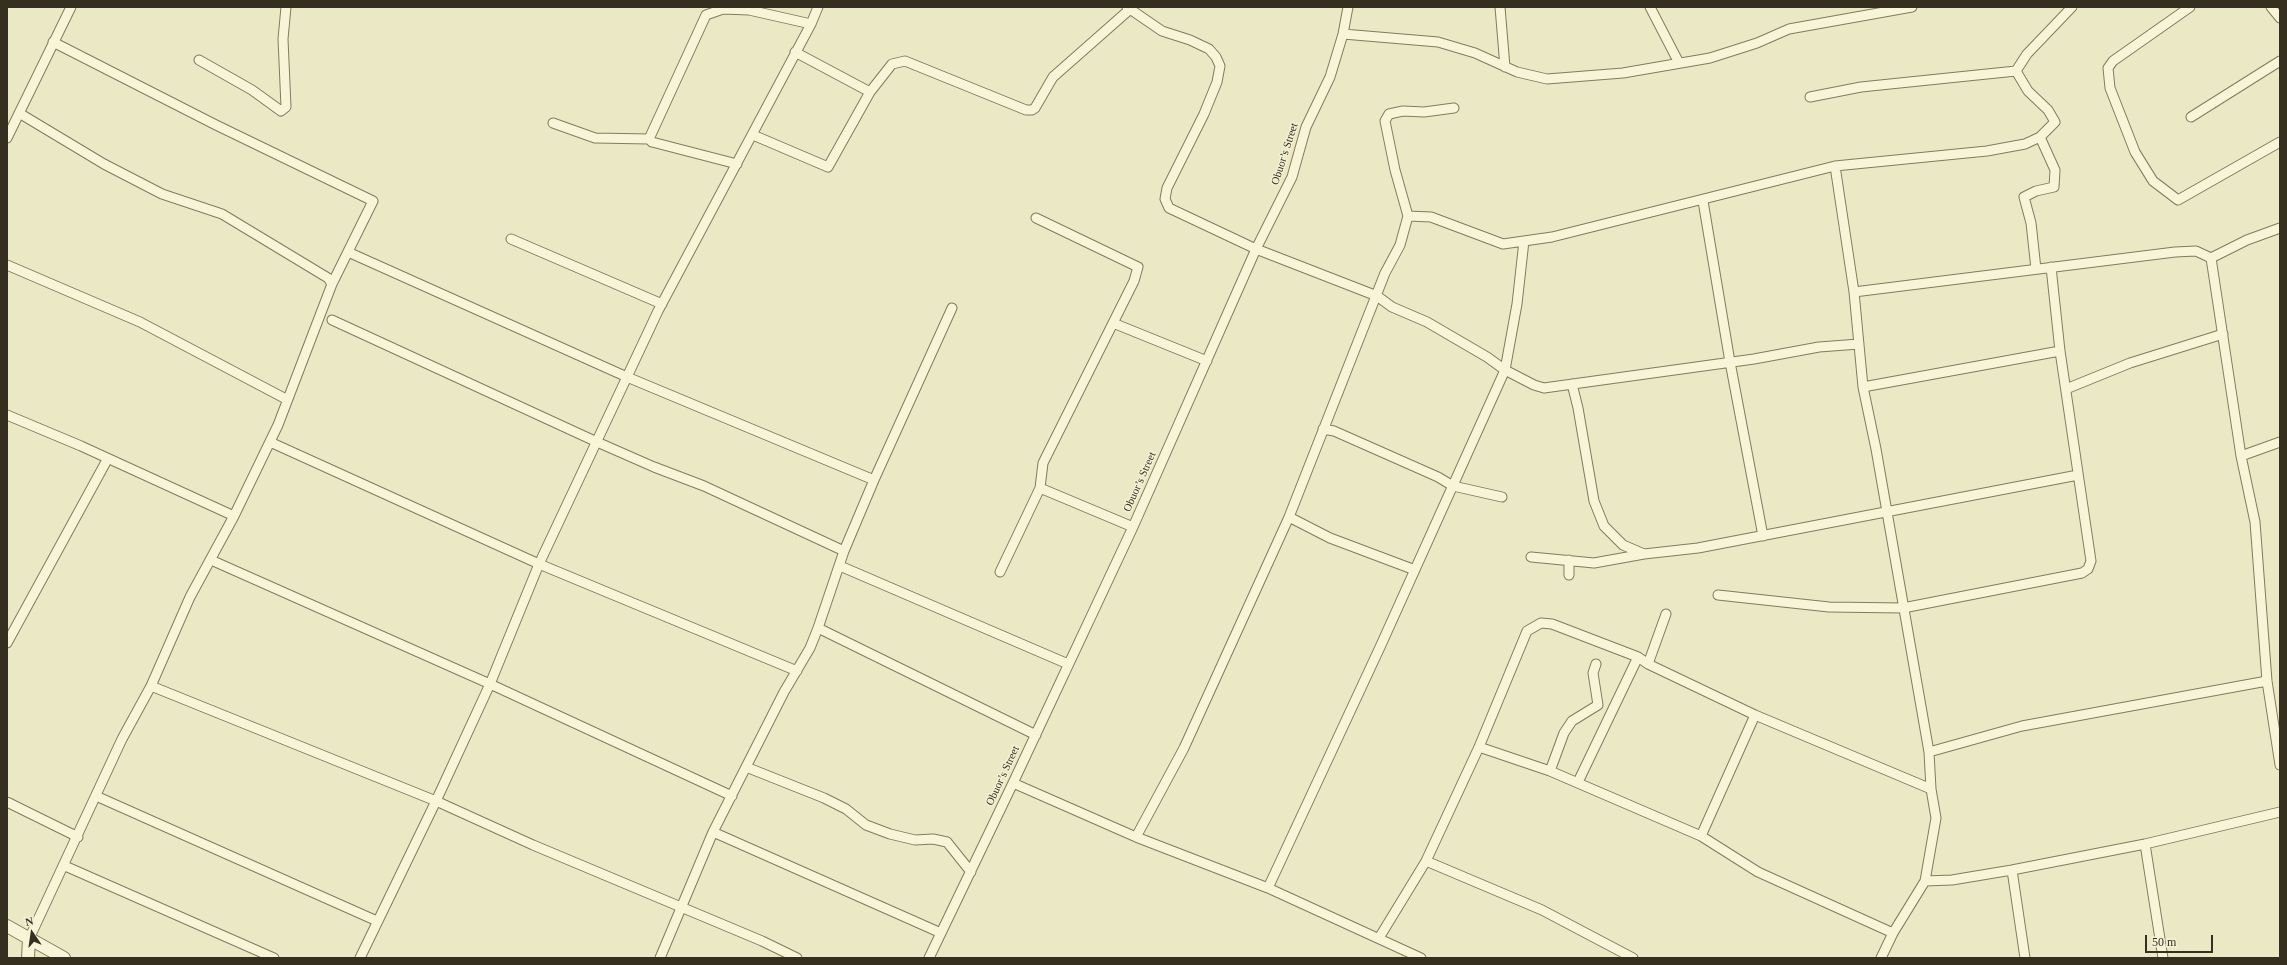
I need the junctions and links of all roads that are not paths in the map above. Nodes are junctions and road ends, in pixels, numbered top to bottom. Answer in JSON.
{"nodes":[{"id":1,"x":71,"y":7,"type":"edge"},
{"id":2,"x":286,"y":7,"type":"edge"},
{"id":3,"x":818,"y":7,"type":"edge"},
{"id":4,"x":1348,"y":7,"type":"edge"},
{"id":5,"x":1500,"y":7,"type":"edge"},
{"id":6,"x":1650,"y":7,"type":"edge"},
{"id":7,"x":1912,"y":7,"type":"edge"},
{"id":8,"x":2072,"y":7,"type":"edge"},
{"id":9,"x":2190,"y":7,"type":"edge"},
{"id":10,"x":2271,"y":7,"type":"edge"},
{"id":11,"x":1128,"y":8,"type":"edge"},
{"id":12,"x":2280,"y":18,"type":"edge"},
{"id":13,"x":811,"y":24,"type":"junction"},
{"id":14,"x":1343,"y":34,"type":"junction"},
{"id":15,"x":53,"y":42,"type":"junction"},
{"id":16,"x":795,"y":52,"type":"junction"},
{"id":17,"x":199,"y":60,"type":"dead end"},
{"id":18,"x":2280,"y":61,"type":"edge"},
{"id":19,"x":1678,"y":63,"type":"junction"},
{"id":20,"x":1505,"y":67,"type":"junction"},
{"id":21,"x":2016,"y":72,"type":"junction"},
{"id":22,"x":870,"y":92,"type":"junction"},
{"id":23,"x":1810,"y":97,"type":"dead end"},
{"id":24,"x":1454,"y":108,"type":"dead end"},
{"id":25,"x":19,"y":112,"type":"junction"},
{"id":26,"x":2191,"y":117,"type":"dead end"},
{"id":27,"x":10,"y":121,"type":"edge"},
{"id":28,"x":553,"y":123,"type":"dead end"},
{"id":29,"x":752,"y":135,"type":"junction"},
{"id":30,"x":2040,"y":137,"type":"junction"},
{"id":31,"x":7,"y":138,"type":"edge"},
{"id":32,"x":648,"y":139,"type":"junction"},
{"id":33,"x":2280,"y":142,"type":"edge"},
{"id":34,"x":737,"y":164,"type":"junction"},
{"id":35,"x":1836,"y":166,"type":"junction"},
{"id":36,"x":1703,"y":201,"type":"junction"},
{"id":37,"x":1408,"y":216,"type":"junction"},
{"id":38,"x":1036,"y":218,"type":"dead end"},
{"id":39,"x":2280,"y":228,"type":"edge"},
{"id":40,"x":511,"y":239,"type":"dead end"},
{"id":41,"x":1524,"y":241,"type":"junction"},
{"id":42,"x":1256,"y":249,"type":"junction"},
{"id":43,"x":348,"y":252,"type":"junction"},
{"id":44,"x":2211,"y":258,"type":"junction"},
{"id":45,"x":7,"y":265,"type":"edge"},
{"id":46,"x":2051,"y":267,"type":"junction"},
{"id":47,"x":2036,"y":269,"type":"junction"},
{"id":48,"x":332,"y":284,"type":"junction"},
{"id":49,"x":1854,"y":292,"type":"junction"},
{"id":50,"x":1377,"y":296,"type":"junction"},
{"id":51,"x":662,"y":304,"type":"junction"},
{"id":52,"x":952,"y":308,"type":"dead end"},
{"id":53,"x":332,"y":320,"type":"dead end"},
{"id":54,"x":1113,"y":323,"type":"junction"},
{"id":55,"x":2224,"y":334,"type":"junction"},
{"id":56,"x":1859,"y":344,"type":"junction"},
{"id":57,"x":2060,"y":351,"type":"junction"},
{"id":58,"x":1207,"y":362,"type":"junction"},
{"id":59,"x":1730,"y":362,"type":"junction"},
{"id":60,"x":1505,"y":370,"type":"junction"},
{"id":61,"x":627,"y":377,"type":"junction"},
{"id":62,"x":1572,"y":384,"type":"junction"},
{"id":63,"x":1863,"y":387,"type":"junction"},
{"id":64,"x":2066,"y":389,"type":"junction"},
{"id":65,"x":286,"y":399,"type":"junction"},
{"id":66,"x":7,"y":416,"type":"edge"},
{"id":67,"x":1324,"y":429,"type":"junction"},
{"id":68,"x":270,"y":442,"type":"junction"},
{"id":69,"x":597,"y":442,"type":"junction"},
{"id":70,"x":2280,"y":442,"type":"edge"},
{"id":71,"x":2241,"y":456,"type":"junction"},
{"id":72,"x":107,"y":460,"type":"junction"},
{"id":73,"x":2078,"y":475,"type":"junction"},
{"id":74,"x":874,"y":480,"type":"junction"},
{"id":75,"x":1453,"y":486,"type":"junction"},
{"id":76,"x":1040,"y":488,"type":"junction"},
{"id":77,"x":1502,"y":497,"type":"dead end"},
{"id":78,"x":1886,"y":513,"type":"junction"},
{"id":79,"x":234,"y":516,"type":"junction"},
{"id":80,"x":1289,"y":517,"type":"junction"},
{"id":81,"x":1133,"y":527,"type":"junction"},
{"id":82,"x":1763,"y":536,"type":"junction"},
{"id":83,"x":844,"y":551,"type":"junction"},
{"id":84,"x":1644,"y":554,"type":"junction"},
{"id":85,"x":1531,"y":557,"type":"dead end"},
{"id":86,"x":212,"y":560,"type":"junction"},
{"id":87,"x":1570,"y":560,"type":"junction"},
{"id":88,"x":539,"y":564,"type":"junction"},
{"id":89,"x":840,"y":566,"type":"junction"},
{"id":90,"x":1415,"y":570,"type":"junction"},
{"id":91,"x":1000,"y":572,"type":"dead end"},
{"id":92,"x":1568,"y":575,"type":"dead end"},
{"id":93,"x":1718,"y":595,"type":"dead end"},
{"id":94,"x":1903,"y":608,"type":"junction"},
{"id":95,"x":1666,"y":614,"type":"dead end"},
{"id":96,"x":818,"y":628,"type":"junction"},
{"id":97,"x":7,"y":643,"type":"edge"},
{"id":98,"x":1638,"y":657,"type":"junction"},
{"id":99,"x":1068,"y":664,"type":"junction"},
{"id":100,"x":1596,"y":664,"type":"dead end"},
{"id":101,"x":1648,"y":664,"type":"junction"},
{"id":102,"x":797,"y":671,"type":"junction"},
{"id":103,"x":2267,"y":682,"type":"junction"},
{"id":104,"x":490,"y":684,"type":"junction"},
{"id":105,"x":151,"y":686,"type":"junction"},
{"id":106,"x":1755,"y":715,"type":"junction"},
{"id":107,"x":1036,"y":734,"type":"junction"},
{"id":108,"x":1478,"y":747,"type":"junction"},
{"id":109,"x":1929,"y":752,"type":"junction"},
{"id":110,"x":2280,"y":765,"type":"edge"},
{"id":111,"x":746,"y":767,"type":"junction"},
{"id":112,"x":1550,"y":771,"type":"junction"},
{"id":113,"x":1578,"y":782,"type":"junction"},
{"id":114,"x":1014,"y":783,"type":"junction"},
{"id":115,"x":1931,"y":789,"type":"junction"},
{"id":116,"x":96,"y":796,"type":"junction"},
{"id":117,"x":732,"y":796,"type":"junction"},
{"id":118,"x":436,"y":801,"type":"junction"},
{"id":119,"x":7,"y":802,"type":"edge"},
{"id":120,"x":2280,"y":812,"type":"edge"},
{"id":121,"x":713,"y":832,"type":"junction"},
{"id":122,"x":1701,"y":836,"type":"junction"},
{"id":123,"x":78,"y":837,"type":"junction"},
{"id":124,"x":1136,"y":837,"type":"junction"},
{"id":125,"x":2145,"y":844,"type":"junction"},
{"id":126,"x":1426,"y":861,"type":"junction"},
{"id":127,"x":65,"y":866,"type":"junction"},
{"id":128,"x":2012,"y":870,"type":"junction"},
{"id":129,"x":971,"y":872,"type":"junction"},
{"id":130,"x":1925,"y":881,"type":"junction"},
{"id":131,"x":1268,"y":888,"type":"junction"},
{"id":132,"x":681,"y":908,"type":"junction"},
{"id":133,"x":377,"y":921,"type":"junction"},
{"id":134,"x":7,"y":926,"type":"edge"},
{"id":135,"x":941,"y":933,"type":"junction"},
{"id":136,"x":1894,"y":933,"type":"junction"},
{"id":137,"x":1379,"y":938,"type":"junction"},
{"id":138,"x":29,"y":939,"type":"junction"},
{"id":139,"x":28,"y":958,"type":"edge"},
{"id":140,"x":64,"y":958,"type":"edge"},
{"id":141,"x":274,"y":958,"type":"edge"},
{"id":142,"x":360,"y":958,"type":"edge"},
{"id":143,"x":660,"y":958,"type":"edge"},
{"id":144,"x":797,"y":958,"type":"edge"},
{"id":145,"x":929,"y":958,"type":"edge"},
{"id":146,"x":1421,"y":958,"type":"edge"},
{"id":147,"x":1633,"y":958,"type":"edge"},
{"id":148,"x":1881,"y":958,"type":"edge"},
{"id":149,"x":2025,"y":958,"type":"edge"},
{"id":150,"x":2162,"y":958,"type":"edge"}],
"edges":[{"from":1,"to":15,"type":"street"},
{"from":2,"to":17,"type":"street"},
{"from":3,"to":13,"type":"street"},
{"from":4,"to":14,"type":"street","name":"Obuor’s Street"},
{"from":5,"to":20,"type":"street"},
{"from":6,"to":19,"type":"street"},
{"from":7,"to":19,"type":"street"},
{"from":8,"to":21,"type":"street"},
{"from":9,"to":33,"type":"street"},
{"from":10,"to":12,"type":"street"},
{"from":11,"to":22,"type":"street"},
{"from":11,"to":42,"type":"street"},
{"from":13,"to":16,"type":"street"},
{"from":13,"to":32,"type":"street"},
{"from":14,"to":20,"type":"street"},
{"from":14,"to":42,"type":"street","name":"Obuor’s Street"},
{"from":15,"to":25,"type":"street"},
{"from":15,"to":43,"type":"street"},
{"from":16,"to":22,"type":"street"},
{"from":16,"to":29,"type":"street"},
{"from":18,"to":26,"type":"street"},
{"from":19,"to":20,"type":"street"},
{"from":21,"to":23,"type":"street"},
{"from":21,"to":30,"type":"street"},
{"from":22,"to":29,"type":"street"},
{"from":24,"to":37,"type":"street"},
{"from":25,"to":27,"type":"street"},
{"from":25,"to":48,"type":"street"},
{"from":27,"to":31,"type":"street"},
{"from":28,"to":32,"type":"street"},
{"from":29,"to":34,"type":"street"},
{"from":30,"to":35,"type":"street"},
{"from":30,"to":47,"type":"street"},
{"from":32,"to":34,"type":"street"},
{"from":34,"to":51,"type":"street"},
{"from":35,"to":36,"type":"street"},
{"from":35,"to":49,"type":"street"},
{"from":36,"to":41,"type":"street"},
{"from":36,"to":59,"type":"street"},
{"from":37,"to":41,"type":"street"},
{"from":37,"to":50,"type":"street"},
{"from":38,"to":54,"type":"street"},
{"from":39,"to":44,"type":"street"},
{"from":40,"to":51,"type":"street"},
{"from":41,"to":60,"type":"street"},
{"from":42,"to":50,"type":"street"},
{"from":42,"to":58,"type":"street","name":"Obuor’s Street"},
{"from":43,"to":48,"type":"street"},
{"from":43,"to":61,"type":"street"},
{"from":44,"to":46,"type":"street"},
{"from":44,"to":55,"type":"street"},
{"from":45,"to":65,"type":"street"},
{"from":46,"to":47,"type":"street"},
{"from":46,"to":57,"type":"street"},
{"from":47,"to":49,"type":"street"},
{"from":48,"to":65,"type":"street"},
{"from":49,"to":56,"type":"street"},
{"from":50,"to":60,"type":"street"},
{"from":50,"to":67,"type":"street"},
{"from":51,"to":61,"type":"street"},
{"from":52,"to":74,"type":"street"},
{"from":53,"to":69,"type":"street"},
{"from":54,"to":58,"type":"street"},
{"from":54,"to":76,"type":"street"},
{"from":55,"to":64,"type":"street"},
{"from":55,"to":71,"type":"street"},
{"from":56,"to":59,"type":"street"},
{"from":56,"to":63,"type":"street"},
{"from":57,"to":63,"type":"street"},
{"from":57,"to":64,"type":"street"},
{"from":58,"to":81,"type":"street","name":"Obuor’s Street"},
{"from":59,"to":62,"type":"street"},
{"from":59,"to":82,"type":"street"},
{"from":60,"to":62,"type":"street"},
{"from":60,"to":75,"type":"street"},
{"from":61,"to":69,"type":"street"},
{"from":61,"to":74,"type":"street"},
{"from":62,"to":84,"type":"street"},
{"from":63,"to":78,"type":"street"},
{"from":64,"to":73,"type":"street"},
{"from":65,"to":68,"type":"street"},
{"from":66,"to":72,"type":"street"},
{"from":67,"to":75,"type":"street"},
{"from":67,"to":80,"type":"street"},
{"from":68,"to":79,"type":"street"},
{"from":68,"to":88,"type":"street"},
{"from":69,"to":83,"type":"street"},
{"from":69,"to":88,"type":"street"},
{"from":70,"to":71,"type":"street"},
{"from":71,"to":103,"type":"street"},
{"from":72,"to":79,"type":"street"},
{"from":72,"to":97,"type":"street"},
{"from":73,"to":78,"type":"street"},
{"from":73,"to":94,"type":"street"},
{"from":74,"to":83,"type":"street"},
{"from":75,"to":77,"type":"street"},
{"from":75,"to":90,"type":"street"},
{"from":76,"to":81,"type":"street"},
{"from":76,"to":91,"type":"street"},
{"from":78,"to":82,"type":"street"},
{"from":78,"to":94,"type":"street"},
{"from":79,"to":86,"type":"street"},
{"from":80,"to":90,"type":"street"},
{"from":80,"to":124,"type":"street"},
{"from":81,"to":99,"type":"street","name":"Obuor’s Street"},
{"from":82,"to":84,"type":"street"},
{"from":83,"to":89,"type":"street"},
{"from":84,"to":87,"type":"street"},
{"from":85,"to":87,"type":"street"},
{"from":86,"to":104,"type":"street"},
{"from":86,"to":105,"type":"street"},
{"from":87,"to":92,"type":"street"},
{"from":88,"to":102,"type":"street"},
{"from":88,"to":104,"type":"street"},
{"from":89,"to":96,"type":"street"},
{"from":89,"to":99,"type":"street"},
{"from":90,"to":131,"type":"street"},
{"from":93,"to":94,"type":"street"},
{"from":94,"to":109,"type":"street"},
{"from":95,"to":101,"type":"street"},
{"from":96,"to":102,"type":"street"},
{"from":96,"to":107,"type":"street"},
{"from":98,"to":101,"type":"street"},
{"from":98,"to":108,"type":"street"},
{"from":98,"to":113,"type":"street"},
{"from":99,"to":107,"type":"street","name":"Obuor’s Street"},
{"from":100,"to":112,"type":"street"},
{"from":101,"to":106,"type":"street"},
{"from":102,"to":111,"type":"street"},
{"from":103,"to":109,"type":"street"},
{"from":103,"to":110,"type":"street"},
{"from":104,"to":117,"type":"street"},
{"from":104,"to":118,"type":"street"},
{"from":105,"to":116,"type":"street"},
{"from":105,"to":118,"type":"street"},
{"from":106,"to":115,"type":"street"},
{"from":106,"to":122,"type":"street"},
{"from":107,"to":114,"type":"street","name":"Obuor’s Street"},
{"from":108,"to":112,"type":"street"},
{"from":108,"to":126,"type":"street"},
{"from":109,"to":115,"type":"street"},
{"from":111,"to":117,"type":"street"},
{"from":111,"to":129,"type":"street"},
{"from":112,"to":113,"type":"street"},
{"from":113,"to":122,"type":"street"},
{"from":114,"to":124,"type":"street"},
{"from":114,"to":129,"type":"street","name":"Obuor’s Street"},
{"from":115,"to":130,"type":"street"},
{"from":116,"to":123,"type":"street"},
{"from":116,"to":133,"type":"street"},
{"from":117,"to":121,"type":"street"},
{"from":118,"to":132,"type":"street"},
{"from":118,"to":133,"type":"street"},
{"from":119,"to":123,"type":"street"},
{"from":120,"to":125,"type":"street"},
{"from":121,"to":132,"type":"street"},
{"from":121,"to":135,"type":"street"},
{"from":122,"to":136,"type":"street"},
{"from":123,"to":127,"type":"street"},
{"from":124,"to":131,"type":"street"},
{"from":125,"to":128,"type":"street"},
{"from":125,"to":150,"type":"street"},
{"from":126,"to":137,"type":"street"},
{"from":126,"to":147,"type":"street"},
{"from":127,"to":138,"type":"street"},
{"from":127,"to":141,"type":"street"},
{"from":128,"to":130,"type":"street"},
{"from":128,"to":149,"type":"street"},
{"from":129,"to":135,"type":"street","name":"Obuor’s Street"},
{"from":130,"to":136,"type":"street"},
{"from":131,"to":137,"type":"street"},
{"from":132,"to":143,"type":"street"},
{"from":132,"to":144,"type":"street"},
{"from":133,"to":142,"type":"street"},
{"from":134,"to":138,"type":"street"},
{"from":135,"to":145,"type":"street","name":"Obuor’s Street"},
{"from":136,"to":148,"type":"street"},
{"from":137,"to":146,"type":"street"},
{"from":138,"to":139,"type":"street"},
{"from":138,"to":140,"type":"street"}]}
